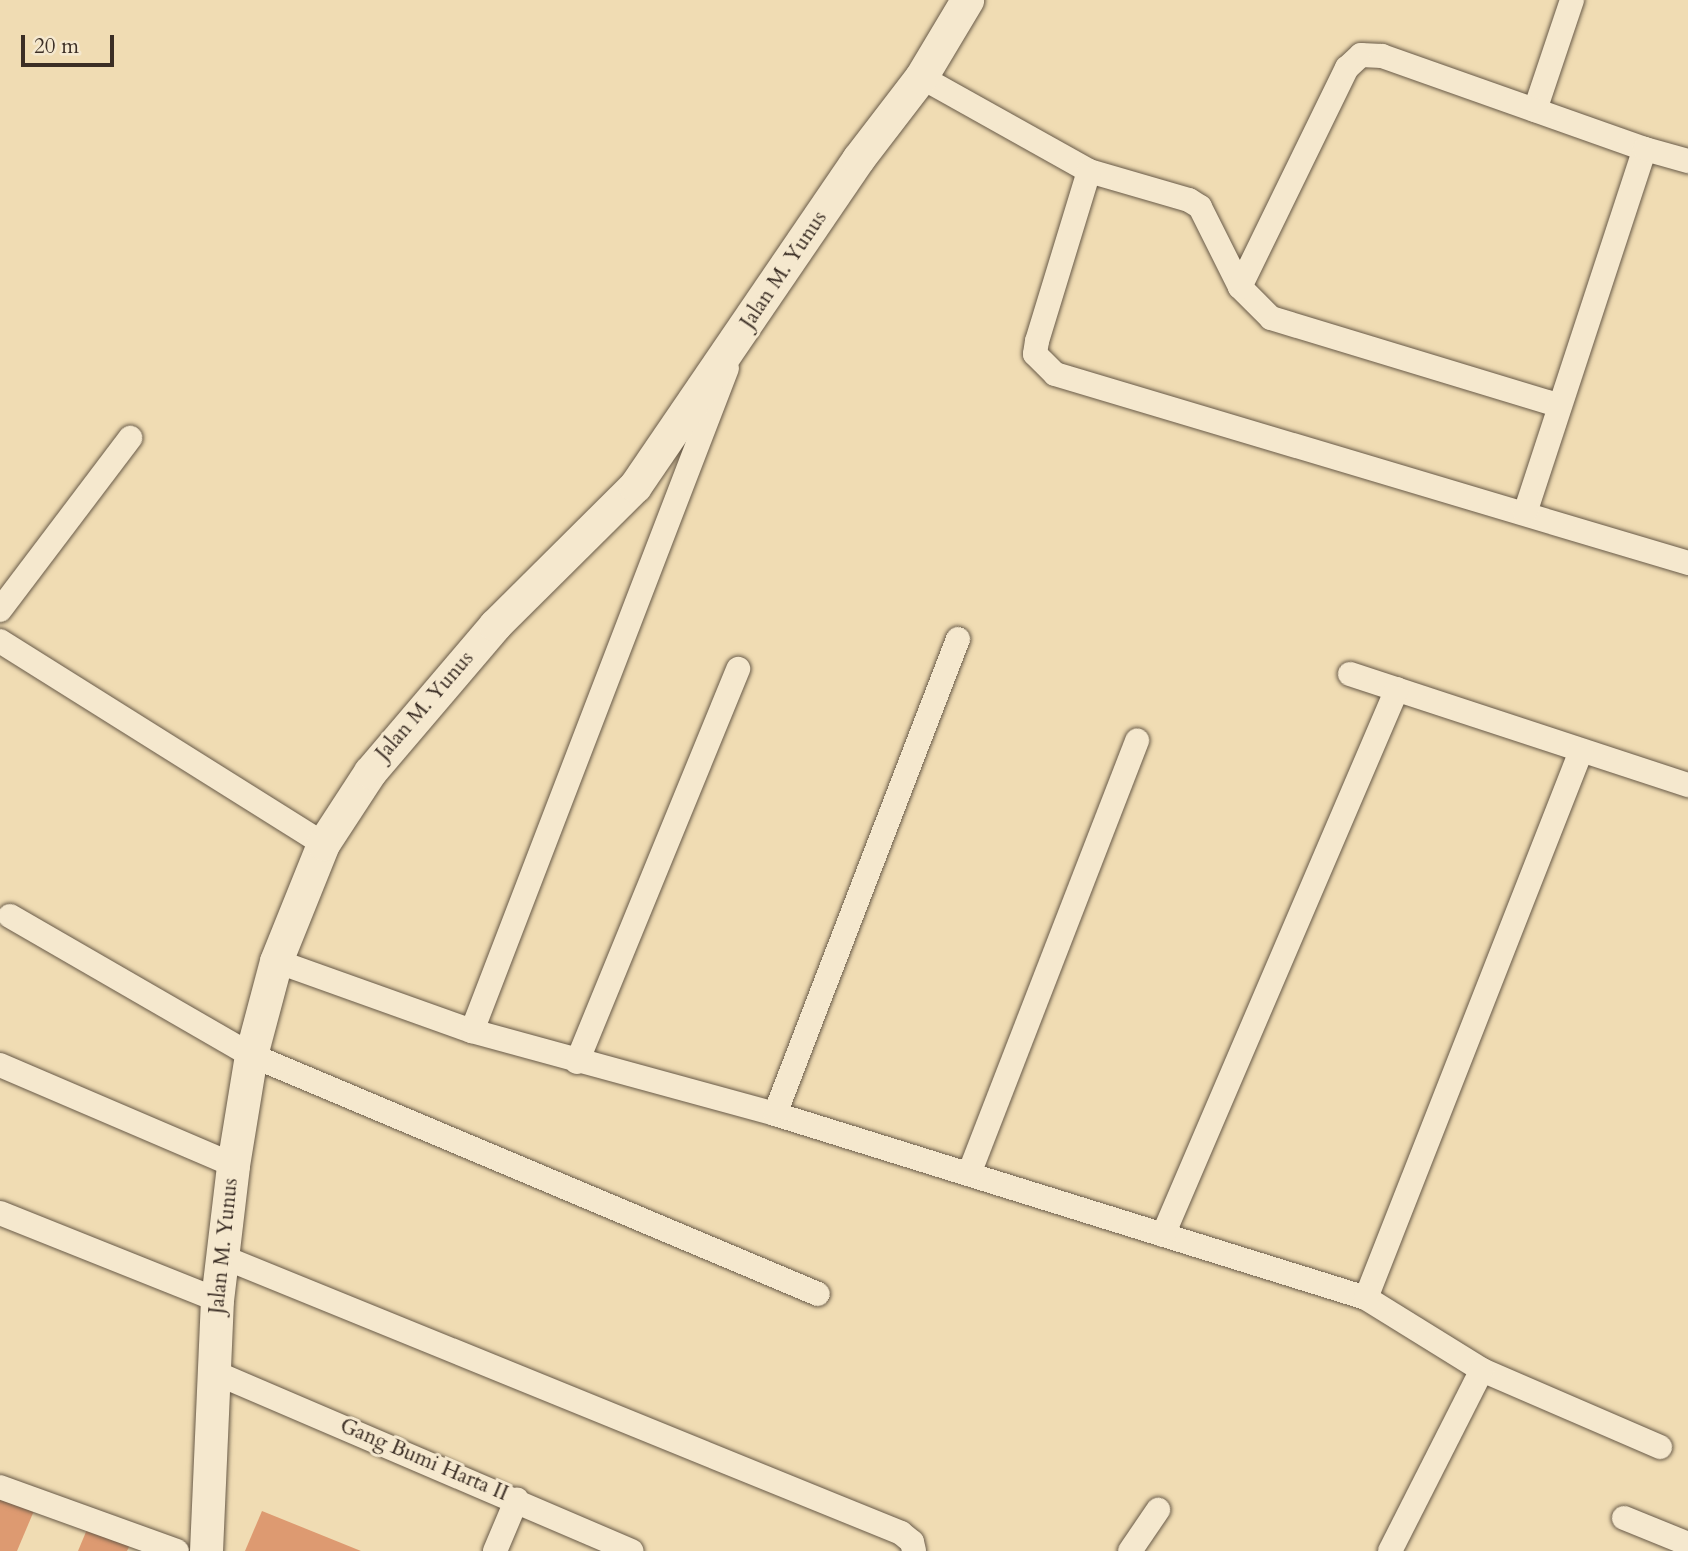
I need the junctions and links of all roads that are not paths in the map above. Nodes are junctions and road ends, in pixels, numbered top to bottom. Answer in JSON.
{"nodes":[{"id":1,"x":968,"y":0,"type":"edge"},
{"id":2,"x":1572,"y":0,"type":"edge"},
{"id":3,"x":921,"y":77,"type":"junction"},
{"id":4,"x":1535,"y":110,"type":"junction"},
{"id":5,"x":1645,"y":149,"type":"junction"},
{"id":6,"x":1688,"y":161,"type":"edge"},
{"id":7,"x":1089,"y":171,"type":"junction"},
{"id":8,"x":1240,"y":287,"type":"junction"},
{"id":9,"x":738,"y":340,"type":"junction"},
{"id":10,"x":1558,"y":405,"type":"junction"},
{"id":11,"x":130,"y":438,"type":"dead end"},
{"id":12,"x":1525,"y":513,"type":"junction"},
{"id":13,"x":1688,"y":563,"type":"edge"},
{"id":14,"x":0,"y":610,"type":"edge"},
{"id":15,"x":958,"y":639,"type":"dead end"},
{"id":16,"x":0,"y":641,"type":"edge"},
{"id":17,"x":738,"y":669,"type":"dead end"},
{"id":18,"x":1350,"y":674,"type":"dead end"},
{"id":19,"x":1397,"y":689,"type":"junction"},
{"id":20,"x":1137,"y":740,"type":"dead end"},
{"id":21,"x":1581,"y":751,"type":"junction"},
{"id":22,"x":1688,"y":785,"type":"edge"},
{"id":23,"x":323,"y":845,"type":"junction"},
{"id":24,"x":10,"y":916,"type":"dead end"},
{"id":25,"x":276,"y":961,"type":"junction"},
{"id":26,"x":472,"y":1031,"type":"junction"},
{"id":27,"x":251,"y":1055,"type":"junction"},
{"id":28,"x":577,"y":1062,"type":"junction"},
{"id":29,"x":0,"y":1065,"type":"edge"},
{"id":30,"x":775,"y":1114,"type":"junction"},
{"id":31,"x":233,"y":1165,"type":"junction"},
{"id":32,"x":969,"y":1174,"type":"junction"},
{"id":33,"x":0,"y":1213,"type":"edge"},
{"id":34,"x":1163,"y":1235,"type":"junction"},
{"id":35,"x":223,"y":1257,"type":"junction"},
{"id":36,"x":818,"y":1294,"type":"dead end"},
{"id":37,"x":1366,"y":1298,"type":"junction"},
{"id":38,"x":217,"y":1300,"type":"junction"},
{"id":39,"x":1482,"y":1370,"type":"junction"},
{"id":40,"x":216,"y":1373,"type":"junction"},
{"id":41,"x":1660,"y":1447,"type":"dead end"},
{"id":42,"x":0,"y":1488,"type":"edge"},
{"id":43,"x":517,"y":1499,"type":"junction"},
{"id":44,"x":1158,"y":1510,"type":"dead end"},
{"id":45,"x":1624,"y":1518,"type":"dead end"},
{"id":46,"x":1688,"y":1544,"type":"edge"},
{"id":47,"x":177,"y":1551,"type":"edge"},
{"id":48,"x":206,"y":1551,"type":"edge"},
{"id":49,"x":495,"y":1551,"type":"edge"},
{"id":50,"x":632,"y":1551,"type":"edge"},
{"id":51,"x":914,"y":1551,"type":"edge"},
{"id":52,"x":1130,"y":1551,"type":"edge"},
{"id":53,"x":1390,"y":1551,"type":"edge"}],
"edges":[{"from":1,"to":3,"type":"street","name":"Jalan M. Yunus"},
{"from":2,"to":4,"type":"street"},
{"from":3,"to":7,"type":"street"},
{"from":3,"to":9,"type":"street","name":"Jalan M. Yunus"},
{"from":4,"to":5,"type":"street"},
{"from":4,"to":8,"type":"street"},
{"from":5,"to":6,"type":"street"},
{"from":5,"to":10,"type":"street"},
{"from":7,"to":8,"type":"street"},
{"from":7,"to":12,"type":"street"},
{"from":8,"to":10,"type":"street"},
{"from":9,"to":23,"type":"street","name":"Jalan M. Yunus"},
{"from":9,"to":26,"type":"street"},
{"from":10,"to":12,"type":"street"},
{"from":11,"to":14,"type":"street"},
{"from":12,"to":13,"type":"street"},
{"from":15,"to":30,"type":"street"},
{"from":16,"to":23,"type":"street"},
{"from":17,"to":28,"type":"street"},
{"from":18,"to":19,"type":"street"},
{"from":19,"to":21,"type":"street"},
{"from":19,"to":34,"type":"street"},
{"from":20,"to":32,"type":"street"},
{"from":21,"to":22,"type":"street"},
{"from":21,"to":37,"type":"street"},
{"from":23,"to":25,"type":"street","name":"Jalan M. Yunus"},
{"from":24,"to":27,"type":"street"},
{"from":25,"to":26,"type":"street"},
{"from":25,"to":27,"type":"street","name":"Jalan M. Yunus"},
{"from":26,"to":28,"type":"street"},
{"from":27,"to":31,"type":"street","name":"Jalan M. Yunus"},
{"from":27,"to":36,"type":"street"},
{"from":28,"to":30,"type":"street"},
{"from":29,"to":31,"type":"street"},
{"from":30,"to":32,"type":"street"},
{"from":31,"to":35,"type":"street","name":"Jalan M. Yunus"},
{"from":32,"to":34,"type":"street"},
{"from":33,"to":38,"type":"street"},
{"from":34,"to":37,"type":"street"},
{"from":35,"to":38,"type":"street","name":"Jalan M. Yunus"},
{"from":35,"to":51,"type":"street"},
{"from":37,"to":39,"type":"street"},
{"from":38,"to":40,"type":"street","name":"Jalan M. Yunus"},
{"from":39,"to":41,"type":"street"},
{"from":39,"to":53,"type":"street"},
{"from":40,"to":43,"type":"street","name":"Gang Bumi Harta II"},
{"from":40,"to":48,"type":"street","name":"Jalan M. Yunus"},
{"from":42,"to":47,"type":"street"},
{"from":43,"to":49,"type":"street"},
{"from":43,"to":50,"type":"street","name":"Gang Bumi Harta II"},
{"from":44,"to":52,"type":"street"},
{"from":45,"to":46,"type":"street"}]}
